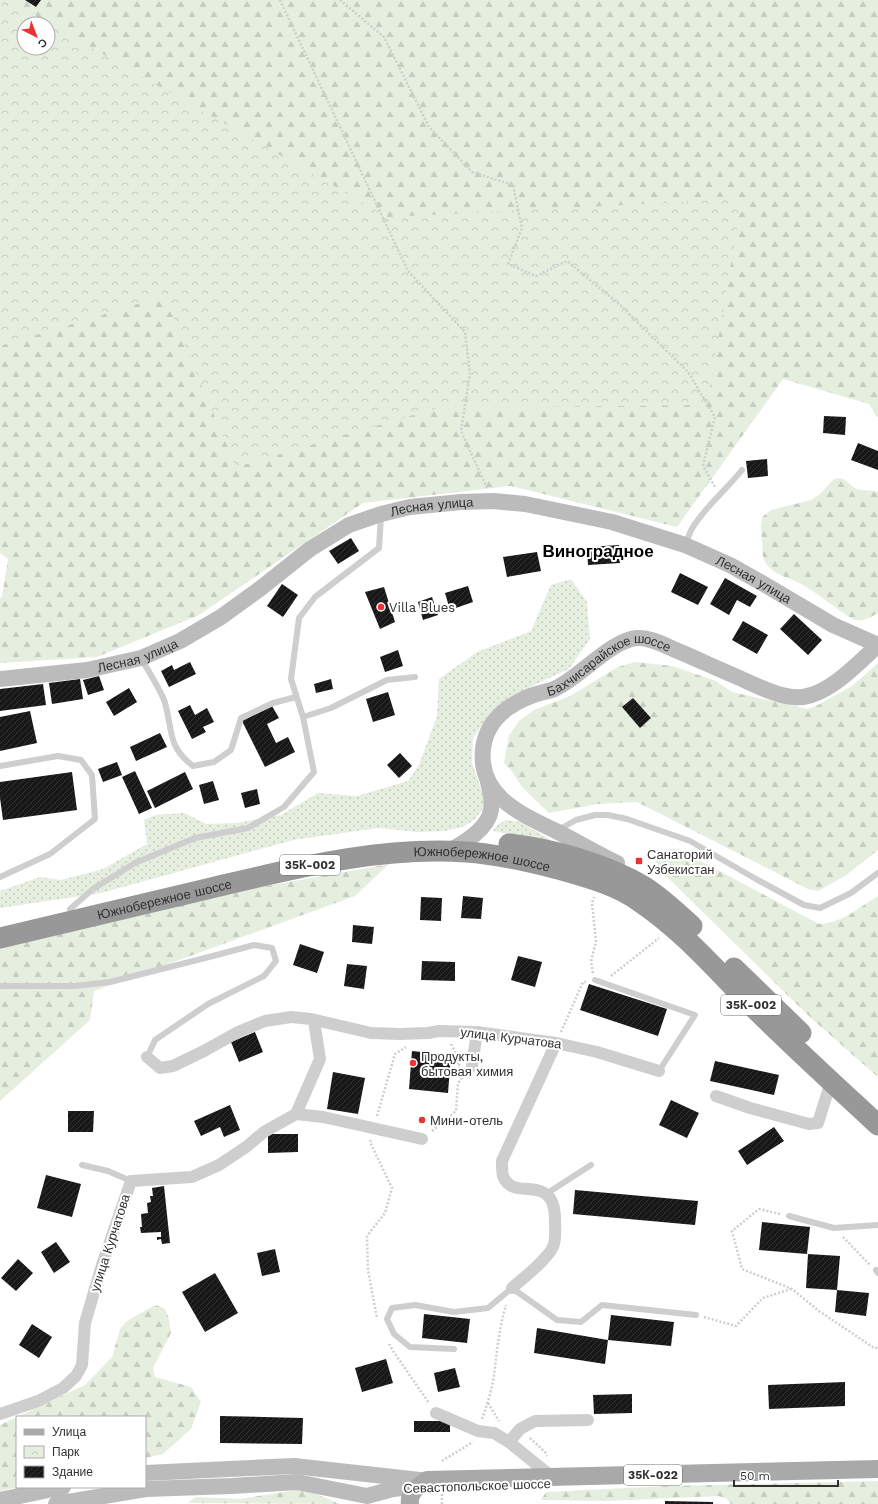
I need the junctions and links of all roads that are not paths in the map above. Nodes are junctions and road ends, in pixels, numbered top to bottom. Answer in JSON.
{"nodes":[{"id":1,"x":742,"y":470,"type":"dead end"},
{"id":2,"x":381,"y":514,"type":"junction"},
{"id":3,"x":685,"y":545,"type":"junction"},
{"id":4,"x":878,"y":645,"type":"edge"},
{"id":5,"x":141,"y":658,"type":"junction"},
{"id":6,"x":415,"y":677,"type":"dead end"},
{"id":7,"x":0,"y":679,"type":"edge"},
{"id":8,"x":296,"y":697,"type":"junction"},
{"id":9,"x":303,"y":717,"type":"junction"},
{"id":10,"x":0,"y":766,"type":"edge"},
{"id":11,"x":488,"y":782,"type":"junction"},
{"id":12,"x":540,"y":824,"type":"junction"},
{"id":13,"x":556,"y":831,"type":"junction"},
{"id":14,"x":469,"y":840,"type":"junction"},
{"id":15,"x":450,"y":851,"type":"junction"},
{"id":16,"x":878,"y":874,"type":"edge"},
{"id":17,"x":0,"y":877,"type":"edge"},
{"id":18,"x":588,"y":877,"type":"junction"},
{"id":19,"x":669,"y":905,"type":"junction"},
{"id":20,"x":70,"y":909,"type":"junction"},
{"id":21,"x":0,"y":925,"type":"edge"},
{"id":22,"x":0,"y":938,"type":"edge"},
{"id":23,"x":595,"y":980,"type":"road end"},
{"id":24,"x":0,"y":986,"type":"edge"},
{"id":25,"x":314,"y":1021,"type":"junction"},
{"id":26,"x":477,"y":1032,"type":"junction"},
{"id":27,"x":556,"y":1043,"type":"junction"},
{"id":28,"x":147,"y":1057,"type":"joint"},
{"id":29,"x":472,"y":1066,"type":"road end"},
{"id":30,"x":659,"y":1072,"type":"joint"},
{"id":31,"x":831,"y":1081,"type":"junction"},
{"id":32,"x":716,"y":1096,"type":"dead end"},
{"id":33,"x":878,"y":1107,"type":"edge"},
{"id":34,"x":296,"y":1114,"type":"junction"},
{"id":35,"x":878,"y":1125,"type":"edge"},
{"id":36,"x":422,"y":1139,"type":"road end"},
{"id":37,"x":591,"y":1165,"type":"dead end"},
{"id":38,"x":82,"y":1166,"type":"dead end"},
{"id":39,"x":131,"y":1181,"type":"junction"},
{"id":40,"x":546,"y":1194,"type":"junction"},
{"id":41,"x":788,"y":1216,"type":"road end"},
{"id":42,"x":878,"y":1225,"type":"edge"},
{"id":43,"x":512,"y":1288,"type":"junction"},
{"id":44,"x":696,"y":1315,"type":"road end"},
{"id":45,"x":454,"y":1349,"type":"dead end"},
{"id":46,"x":436,"y":1413,"type":"road end"},
{"id":47,"x":0,"y":1414,"type":"edge"},
{"id":48,"x":588,"y":1420,"type":"dead end"},
{"id":49,"x":510,"y":1442,"type":"junction"},
{"id":50,"x":878,"y":1469,"type":"edge"},
{"id":51,"x":356,"y":1472,"type":"junction"},
{"id":52,"x":146,"y":1473,"type":"edge"},
{"id":53,"x":878,"y":1474,"type":"edge"},
{"id":54,"x":552,"y":1477,"type":"junction"},
{"id":55,"x":425,"y":1484,"type":"junction"},
{"id":56,"x":57,"y":1488,"type":"edge"},
{"id":57,"x":367,"y":1496,"type":"junction"},
{"id":58,"x":0,"y":1500,"type":"edge"},
{"id":59,"x":56,"y":1504,"type":"edge"},
{"id":60,"x":386,"y":1504,"type":"edge"},
{"id":61,"x":410,"y":1504,"type":"edge"},
{"id":62,"x":416,"y":1504,"type":"edge"}],
"edges":[{"from":1,"to":3,"type":"lane"},
{"from":2,"to":3,"type":"main road","name":"Лесная улица"},
{"from":2,"to":5,"type":"main road","name":"Лесная улица"},
{"from":2,"to":8,"type":"lane"},
{"from":3,"to":4,"type":"main road","name":"Лесная улица"},
{"from":4,"to":11,"type":"main road","name":"Бахчисарайское шоссе"},
{"from":5,"to":7,"type":"main road","name":"Лесная улица"},
{"from":5,"to":8,"type":"lane"},
{"from":6,"to":9,"type":"lane"},
{"from":8,"to":9,"type":"lane"},
{"from":9,"to":20,"type":"lane"},
{"from":10,"to":17,"type":"lane"},
{"from":11,"to":12,"type":"main road","name":"Бахчисарайское шоссе"},
{"from":11,"to":14,"type":"main road"},
{"from":12,"to":13,"type":"main road","name":"Бахчисарайское шоссе"},
{"from":12,"to":18,"type":"main road"},
{"from":13,"to":16,"type":"lane"},
{"from":13,"to":19,"type":"main road","name":"Бахчисарайское шоссе"},
{"from":14,"to":15,"type":"main road"},
{"from":14,"to":19,"type":"highway","name":"Южнобережное шоссе","number":"35К-002"},
{"from":14,"to":20,"type":"highway","name":"Южнобережное шоссе","number":"35К-002"},
{"from":15,"to":18,"type":"highway","name":"Южнобережное шоссе","number":"35К-002"},
{"from":15,"to":22,"type":"highway","name":"Южнобережное шоссе","number":"35К-002"},
{"from":18,"to":31,"type":"highway","name":"Южнобережное шоссе","number":"35К-002"},
{"from":19,"to":33,"type":"highway","name":"Южнобережное шоссе"},
{"from":20,"to":21,"type":"highway","name":"Южнобережное шоссе","number":"35К-002"},
{"from":23,"to":30,"type":"lane"},
{"from":24,"to":28,"type":"lane"},
{"from":25,"to":26,"type":"street","name":"улица Курчатова"},
{"from":25,"to":28,"type":"street","name":"улица Курчатова"},
{"from":25,"to":34,"type":"street"},
{"from":26,"to":27,"type":"street","name":"улица Курчатова"},
{"from":26,"to":29,"type":"street"},
{"from":27,"to":30,"type":"street","name":"улица Курчатова"},
{"from":27,"to":40,"type":"street"},
{"from":31,"to":32,"type":"street"},
{"from":31,"to":35,"type":"highway","name":"Южнобережное шоссе","number":"35К-002"},
{"from":34,"to":36,"type":"street"},
{"from":34,"to":39,"type":"street","name":"улица Курчатова"},
{"from":37,"to":40,"type":"lane"},
{"from":38,"to":39,"type":"lane"},
{"from":39,"to":47,"type":"street","name":"улица Курчатова"},
{"from":40,"to":43,"type":"street"},
{"from":41,"to":42,"type":"lane"},
{"from":43,"to":44,"type":"lane"},
{"from":43,"to":45,"type":"lane"},
{"from":46,"to":49,"type":"street"},
{"from":48,"to":49,"type":"street"},
{"from":49,"to":54,"type":"street"},
{"from":50,"to":54,"type":"main road","name":"Севастопольское шоссе","number":"35К-022"},
{"from":51,"to":52,"type":"main road","name":"Севастопольское шоссе","number":"35К-022"},
{"from":51,"to":55,"type":"main road","name":"Севастопольское шоссе","number":"35К-022"},
{"from":51,"to":57,"type":"main road"},
{"from":53,"to":55,"type":"main road","name":"Севастопольское шоссе","number":"35К-022"},
{"from":54,"to":55,"type":"main road","name":"Севастопольское шоссе","number":"35К-022"},
{"from":55,"to":57,"type":"main road","name":"Севастопольское шоссе","number":"35К-022"},
{"from":55,"to":61,"type":"main road"},
{"from":55,"to":62,"type":"main road"},
{"from":56,"to":58,"type":"main road"},
{"from":57,"to":59,"type":"main road","name":"Севастопольское шоссе","number":"35К-022"},
{"from":57,"to":60,"type":"main road"}]}
